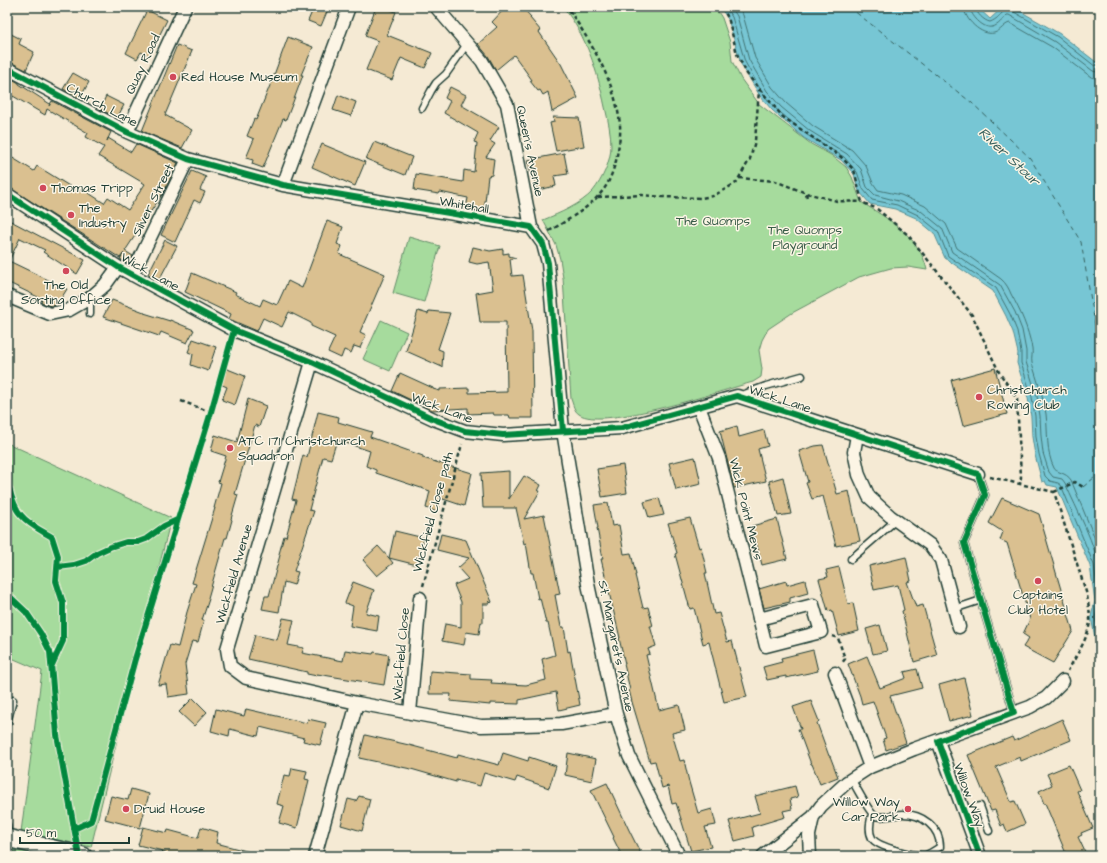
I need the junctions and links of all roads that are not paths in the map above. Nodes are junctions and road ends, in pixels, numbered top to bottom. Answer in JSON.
{"nodes":[{"id":1,"x":185,"y":7,"type":"edge"},
{"id":2,"x":349,"y":7,"type":"edge"},
{"id":3,"x":436,"y":7,"type":"edge"},
{"id":4,"x":467,"y":44,"type":"junction"},
{"id":5,"x":7,"y":68,"type":"edge"},
{"id":6,"x":422,"y":108,"type":"dead end"},
{"id":7,"x":127,"y":132,"type":"junction"},
{"id":8,"x":188,"y":159,"type":"junction"},
{"id":9,"x":283,"y":185,"type":"junction"},
{"id":10,"x":7,"y":194,"type":"edge"},
{"id":11,"x":535,"y":232,"type":"junction"},
{"id":12,"x":118,"y":267,"type":"junction"},
{"id":13,"x":132,"y":275,"type":"junction"},
{"id":14,"x":7,"y":296,"type":"edge"},
{"id":15,"x":90,"y":298,"type":"junction"},
{"id":16,"x":90,"y":314,"type":"dead end"},
{"id":17,"x":312,"y":362,"type":"junction"},
{"id":18,"x":802,"y":376,"type":"dead end"},
{"id":19,"x":737,"y":396,"type":"junction"},
{"id":20,"x":699,"y":408,"type":"junction"},
{"id":21,"x":563,"y":431,"type":"junction"},
{"id":22,"x":857,"y":435,"type":"junction"},
{"id":23,"x":978,"y":474,"type":"joint"},
{"id":24,"x":896,"y":520,"type":"junction"},
{"id":25,"x":851,"y":559,"type":"dead end"},
{"id":26,"x":420,"y":598,"type":"road end"},
{"id":27,"x":981,"y":600,"type":"junction"},
{"id":28,"x":954,"y":609,"type":"junction"},
{"id":29,"x":759,"y":619,"type":"junction"},
{"id":30,"x":959,"y":627,"type":"dead end"},
{"id":31,"x":835,"y":673,"type":"road end"},
{"id":32,"x":1063,"y":681,"type":"road end"},
{"id":33,"x":13,"y":700,"type":"dead end"},
{"id":34,"x":356,"y":703,"type":"junction"},
{"id":35,"x":410,"y":713,"type":"junction"},
{"id":36,"x":1014,"y":713,"type":"junction"},
{"id":37,"x":616,"y":714,"type":"junction"},
{"id":38,"x":7,"y":723,"type":"edge"},
{"id":39,"x":938,"y":741,"type":"junction"},
{"id":40,"x":870,"y":767,"type":"junction"},
{"id":41,"x":851,"y":779,"type":"junction"},
{"id":42,"x":963,"y":811,"type":"junction"},
{"id":43,"x":872,"y":814,"type":"junction"},
{"id":44,"x":814,"y":817,"type":"junction"},
{"id":45,"x":989,"y":831,"type":"dead end"},
{"id":46,"x":8,"y":834,"type":"edge"},
{"id":47,"x":83,"y":856,"type":"edge"},
{"id":48,"x":315,"y":856,"type":"edge"},
{"id":49,"x":679,"y":856,"type":"edge"},
{"id":50,"x":763,"y":856,"type":"edge"},
{"id":51,"x":810,"y":856,"type":"edge"},
{"id":52,"x":980,"y":856,"type":"edge"}],
"edges":[{"from":1,"to":7,"type":"street","name":"Quay Road"},
{"from":2,"to":9,"type":"street"},
{"from":3,"to":4,"type":"street","name":"Queen's Avenue"},
{"from":4,"to":6,"type":"lane"},
{"from":4,"to":11,"type":"street","name":"Queen's Avenue"},
{"from":5,"to":7,"type":"street","name":"Church Lane"},
{"from":7,"to":8,"type":"street","name":"Church Lane"},
{"from":8,"to":9,"type":"street","name":"Whitehall"},
{"from":8,"to":13,"type":"street","name":"Silver Street"},
{"from":9,"to":11,"type":"street","name":"Whitehall"},
{"from":10,"to":12,"type":"street","name":"Wick Lane"},
{"from":11,"to":21,"type":"street"},
{"from":12,"to":13,"type":"street","name":"Wick Lane"},
{"from":12,"to":15,"type":"street"},
{"from":13,"to":17,"type":"street","name":"Wick Lane"},
{"from":14,"to":15,"type":"street"},
{"from":15,"to":16,"type":"lane"},
{"from":17,"to":21,"type":"street","name":"Wick Lane"},
{"from":17,"to":34,"type":"street","name":"Wickfield Avenue"},
{"from":18,"to":19,"type":"lane"},
{"from":19,"to":20,"type":"street","name":"Wick Lane"},
{"from":19,"to":22,"type":"street","name":"Wick Lane"},
{"from":20,"to":21,"type":"street","name":"Wick Lane"},
{"from":20,"to":29,"type":"street","name":"Wick Point Mews"},
{"from":21,"to":37,"type":"street","name":"St. Margaret's Avenue"},
{"from":22,"to":23,"type":"street","name":"Wick Lane"},
{"from":22,"to":24,"type":"street"},
{"from":23,"to":27,"type":"lane"},
{"from":24,"to":25,"type":"lane"},
{"from":24,"to":28,"type":"street"},
{"from":26,"to":35,"type":"street","name":"Wickfield Close"},
{"from":27,"to":28,"type":"lane"},
{"from":27,"to":36,"type":"lane"},
{"from":28,"to":30,"type":"street"},
{"from":29,"to":29,"type":"street","name":"Wick Point Mews"},
{"from":31,"to":40,"type":"street"},
{"from":32,"to":36,"type":"street"},
{"from":33,"to":38,"type":"lane"},
{"from":34,"to":35,"type":"street","name":"Wickfield Avenue"},
{"from":34,"to":48,"type":"street"},
{"from":35,"to":37,"type":"street","name":"Wickfield Avenue"},
{"from":36,"to":39,"type":"street"},
{"from":37,"to":49,"type":"street","name":"St. Margaret's Avenue"},
{"from":39,"to":40,"type":"street"},
{"from":39,"to":42,"type":"street","name":"Willow Way"},
{"from":40,"to":41,"type":"street"},
{"from":41,"to":43,"type":"lane"},
{"from":41,"to":44,"type":"street"},
{"from":42,"to":45,"type":"lane"},
{"from":42,"to":52,"type":"street","name":"Willow Way"},
{"from":43,"to":43,"type":"lane"},
{"from":44,"to":50,"type":"street"},
{"from":44,"to":51,"type":"street"},
{"from":46,"to":47,"type":"street"}]}
